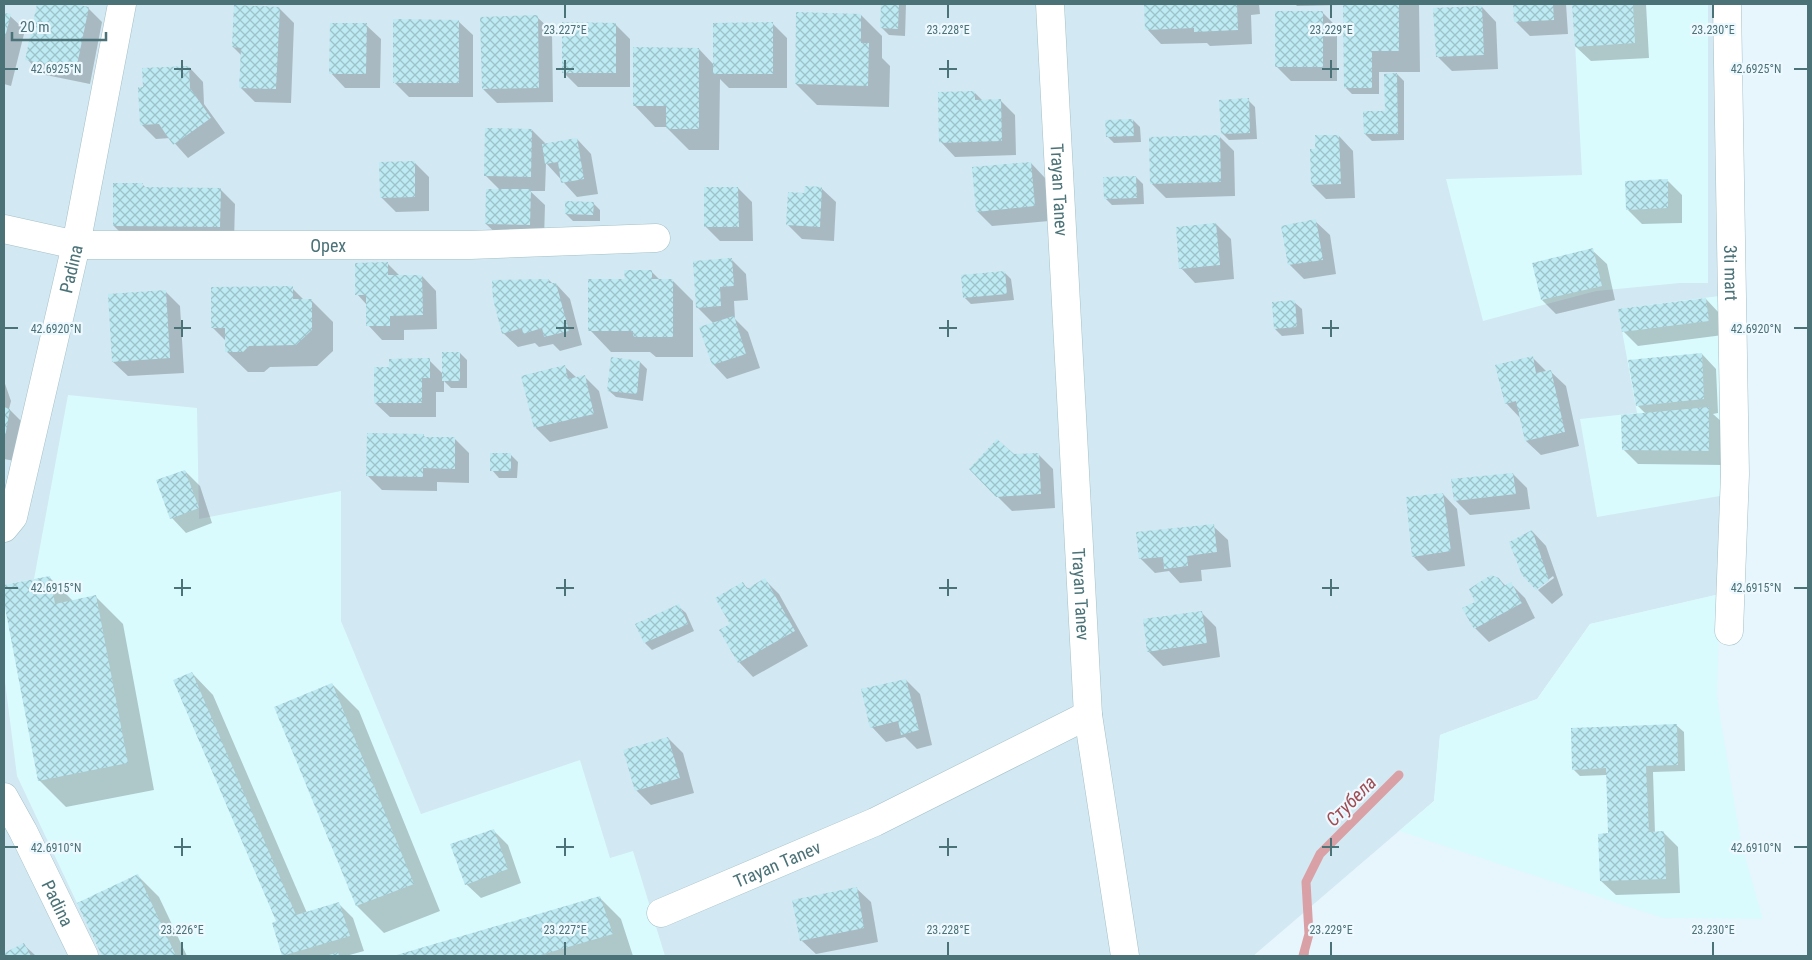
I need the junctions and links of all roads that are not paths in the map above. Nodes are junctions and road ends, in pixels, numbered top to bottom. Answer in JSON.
{"nodes":[{"id":1,"x":122,"y":4,"type":"edge"},
{"id":2,"x":1050,"y":4,"type":"edge"},
{"id":3,"x":1727,"y":4,"type":"edge"},
{"id":4,"x":4,"y":229,"type":"edge"},
{"id":5,"x":656,"y":238,"type":"dead end"},
{"id":6,"x":76,"y":245,"type":"junction"},
{"id":7,"x":4,"y":528,"type":"edge"},
{"id":8,"x":1729,"y":631,"type":"dead end"},
{"id":9,"x":1088,"y":715,"type":"junction"},
{"id":10,"x":4,"y":797,"type":"edge"},
{"id":11,"x":661,"y":913,"type":"dead end"},
{"id":12,"x":84,"y":956,"type":"edge"},
{"id":13,"x":1125,"y":956,"type":"edge"}],
"edges":[{"from":1,"to":6,"type":"street","name":"Padina"},
{"from":2,"to":9,"type":"street","name":"Trayan Tanev"},
{"from":3,"to":8,"type":"street","name":"3ti mart"},
{"from":4,"to":6,"type":"street","name":"Орех"},
{"from":5,"to":6,"type":"street","name":"Орех"},
{"from":6,"to":7,"type":"street","name":"Padina"},
{"from":9,"to":11,"type":"street","name":"Trayan Tanev"},
{"from":9,"to":13,"type":"street"},
{"from":10,"to":12,"type":"street","name":"Padina"}]}
